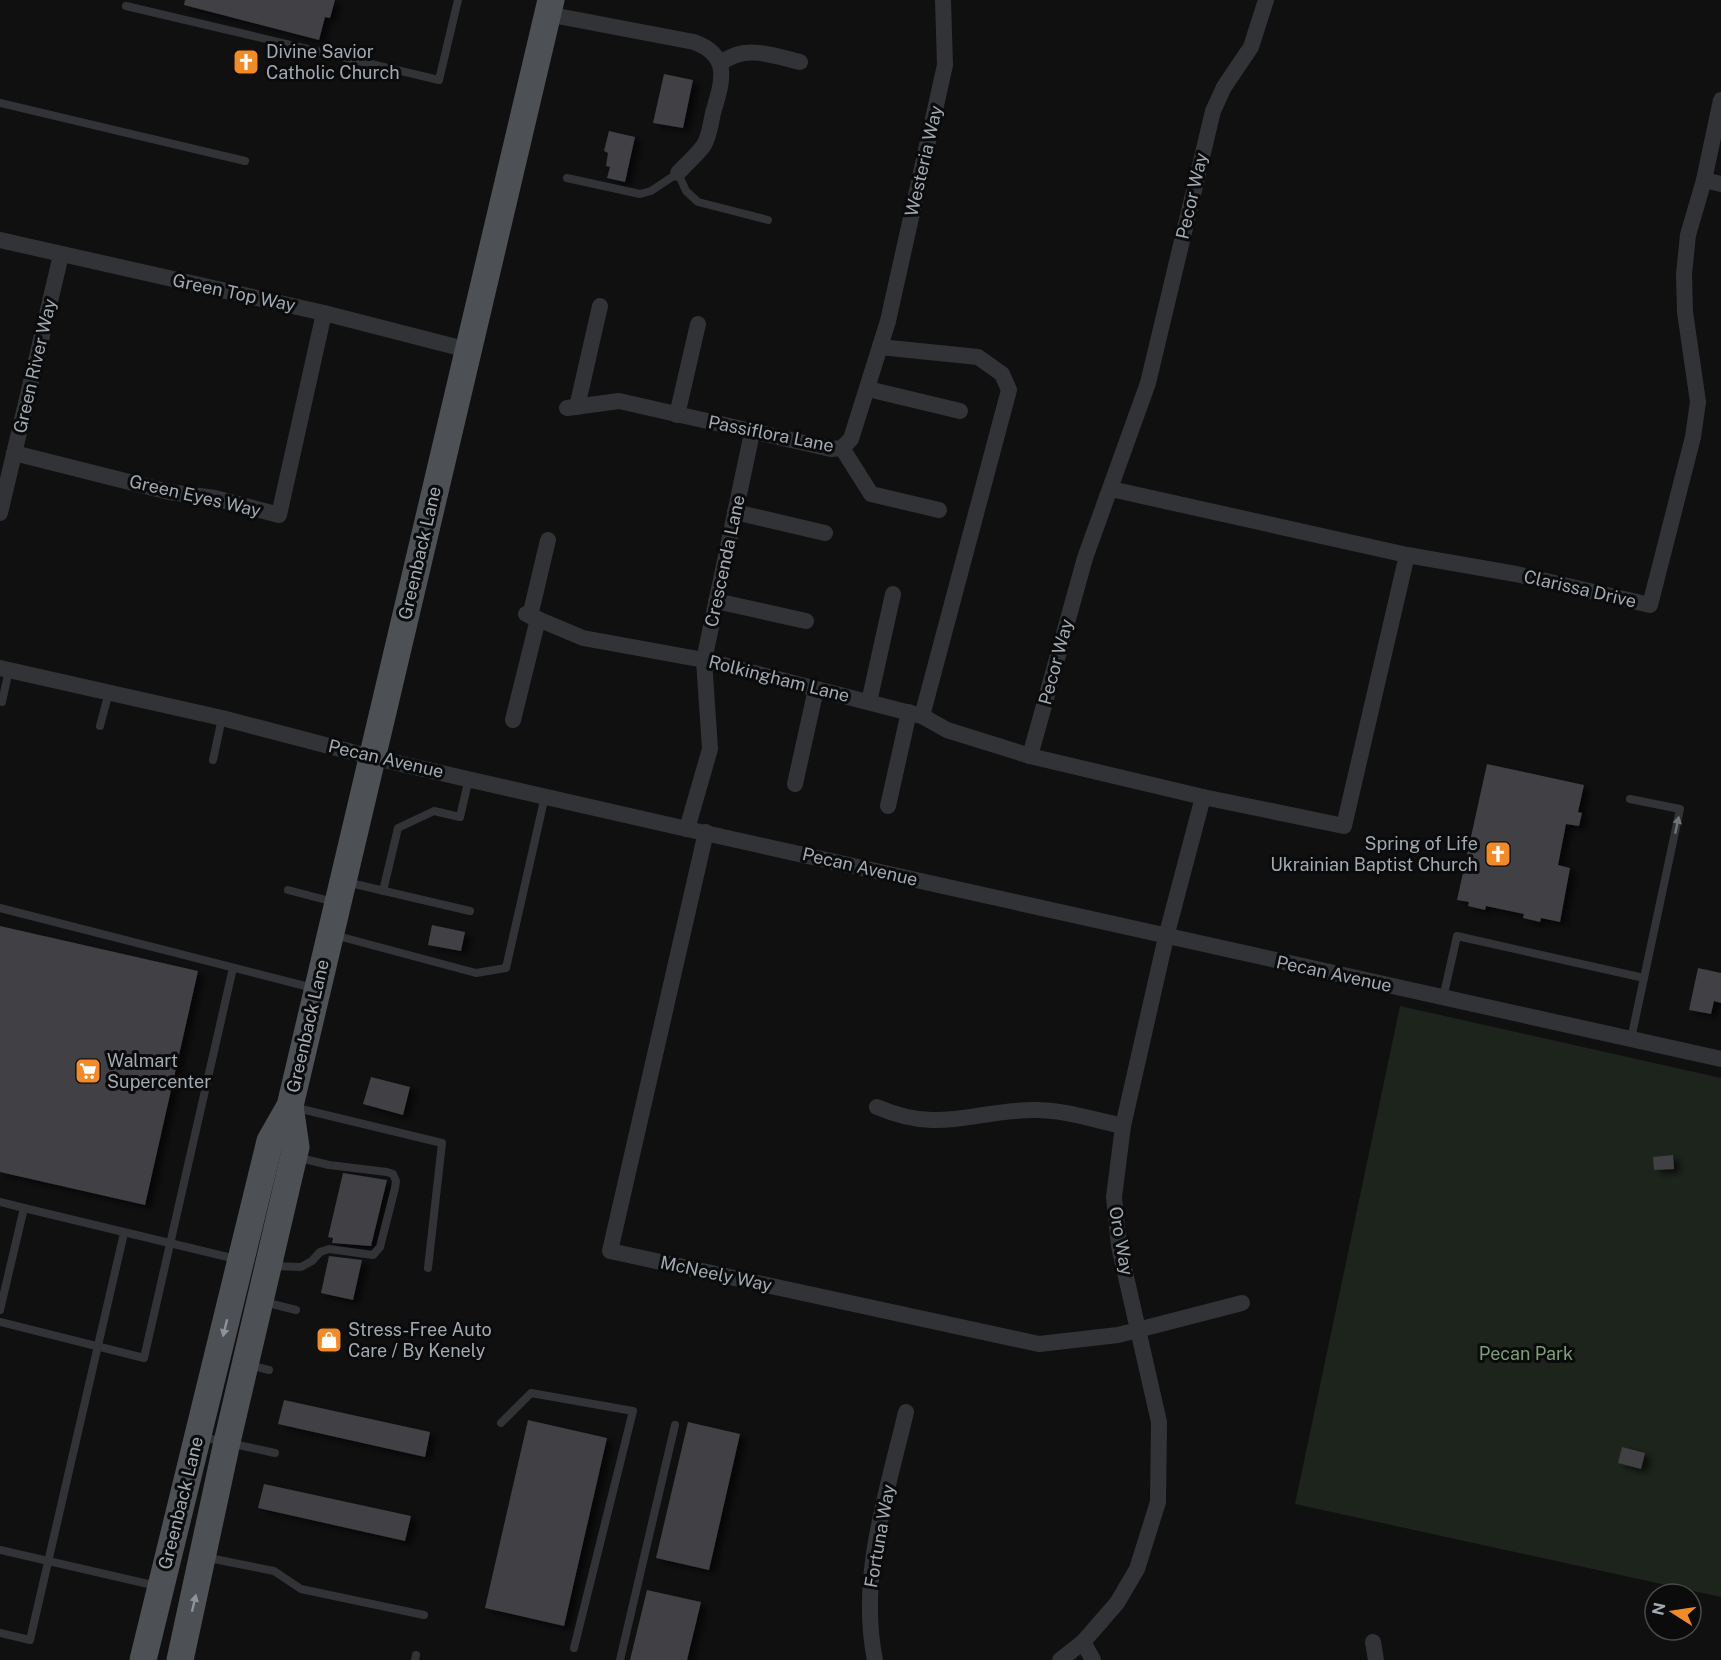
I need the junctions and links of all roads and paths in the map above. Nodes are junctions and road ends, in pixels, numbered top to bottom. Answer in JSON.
{"nodes":[{"id":1,"x":144,"y":0,"type":"edge"},
{"id":2,"x":458,"y":0,"type":"edge"},
{"id":3,"x":943,"y":0,"type":"edge"},
{"id":4,"x":1266,"y":0,"type":"edge"},
{"id":5,"x":126,"y":6,"type":"dead end"},
{"id":6,"x":549,"y":7,"type":"edge"},
{"id":7,"x":142,"y":10,"type":"junction"},
{"id":8,"x":800,"y":62,"type":"dead end"},
{"id":9,"x":720,"y":64,"type":"junction"},
{"id":10,"x":1721,"y":100,"type":"edge"},
{"id":11,"x":0,"y":103,"type":"edge"},
{"id":12,"x":245,"y":161,"type":"dead end"},
{"id":13,"x":678,"y":173,"type":"junction"},
{"id":14,"x":567,"y":178,"type":"dead end"},
{"id":15,"x":1704,"y":180,"type":"junction"},
{"id":16,"x":1721,"y":184,"type":"edge"},
{"id":17,"x":768,"y":220,"type":"dead end"},
{"id":18,"x":0,"y":240,"type":"edge"},
{"id":19,"x":61,"y":255,"type":"junction"},
{"id":20,"x":600,"y":306,"type":"dead end"},
{"id":21,"x":324,"y":313,"type":"junction"},
{"id":22,"x":888,"y":321,"type":"joint"},
{"id":23,"x":698,"y":324,"type":"dead end"},
{"id":24,"x":880,"y":347,"type":"junction"},
{"id":25,"x":468,"y":350,"type":"junction"},
{"id":26,"x":868,"y":389,"type":"junction"},
{"id":27,"x":960,"y":411,"type":"dead end"},
{"id":28,"x":677,"y":415,"type":"junction"},
{"id":29,"x":752,"y":433,"type":"junction"},
{"id":30,"x":842,"y":448,"type":"junction"},
{"id":31,"x":14,"y":453,"type":"junction"},
{"id":32,"x":1112,"y":489,"type":"junction"},
{"id":33,"x":939,"y":510,"type":"dead end"},
{"id":34,"x":735,"y":512,"type":"junction"},
{"id":35,"x":0,"y":513,"type":"edge"},
{"id":36,"x":825,"y":533,"type":"dead end"},
{"id":37,"x":548,"y":540,"type":"dead end"},
{"id":38,"x":1407,"y":555,"type":"junction"},
{"id":39,"x":893,"y":594,"type":"dead end"},
{"id":40,"x":716,"y":601,"type":"junction"},
{"id":41,"x":531,"y":616,"type":"junction"},
{"id":42,"x":806,"y":621,"type":"dead end"},
{"id":43,"x":704,"y":660,"type":"junction"},
{"id":44,"x":4,"y":669,"type":"edge"},
{"id":45,"x":816,"y":688,"type":"junction"},
{"id":46,"x":109,"y":692,"type":"junction"},
{"id":47,"x":2,"y":702,"type":"dead end"},
{"id":48,"x":869,"y":702,"type":"junction"},
{"id":49,"x":916,"y":714,"type":"junction"},
{"id":50,"x":222,"y":718,"type":"junction"},
{"id":51,"x":513,"y":720,"type":"dead end"},
{"id":52,"x":100,"y":726,"type":"dead end"},
{"id":53,"x":1030,"y":756,"type":"junction"},
{"id":54,"x":371,"y":757,"type":"junction"},
{"id":55,"x":213,"y":759,"type":"dead end"},
{"id":56,"x":469,"y":778,"type":"junction"},
{"id":57,"x":795,"y":784,"type":"dead end"},
{"id":58,"x":544,"y":796,"type":"junction"},
{"id":59,"x":1203,"y":797,"type":"junction"},
{"id":60,"x":1630,"y":799,"type":"dead end"},
{"id":61,"x":888,"y":806,"type":"dead end"},
{"id":62,"x":687,"y":829,"type":"junction"},
{"id":63,"x":706,"y":832,"type":"junction"},
{"id":64,"x":288,"y":890,"type":"dead end"},
{"id":65,"x":383,"y":891,"type":"junction"},
{"id":66,"x":340,"y":892,"type":"junction"},
{"id":67,"x":0,"y":908,"type":"edge"},
{"id":68,"x":470,"y":911,"type":"dead end"},
{"id":69,"x":330,"y":934,"type":"junction"},
{"id":70,"x":1166,"y":937,"type":"junction"},
{"id":71,"x":233,"y":968,"type":"junction"},
{"id":72,"x":1644,"y":978,"type":"junction"},
{"id":73,"x":317,"y":988,"type":"junction"},
{"id":74,"x":1443,"y":998,"type":"junction"},
{"id":75,"x":1631,"y":1039,"type":"junction"},
{"id":76,"x":1721,"y":1059,"type":"edge"},
{"id":77,"x":290,"y":1106,"type":"junction"},
{"id":78,"x":877,"y":1107,"type":"dead end"},
{"id":79,"x":1123,"y":1126,"type":"junction"},
{"id":80,"x":281,"y":1154,"type":"junction"},
{"id":81,"x":258,"y":1190,"type":"junction"},
{"id":82,"x":0,"y":1202,"type":"edge"},
{"id":83,"x":24,"y":1208,"type":"junction"},
{"id":84,"x":124,"y":1233,"type":"junction"},
{"id":85,"x":171,"y":1244,"type":"junction"},
{"id":86,"x":242,"y":1260,"type":"junction"},
{"id":87,"x":269,"y":1266,"type":"junction"},
{"id":88,"x":428,"y":1268,"type":"dead end"},
{"id":89,"x":1242,"y":1304,"type":"dead end"},
{"id":90,"x":0,"y":1310,"type":"edge"},
{"id":91,"x":258,"y":1310,"type":"junction"},
{"id":92,"x":296,"y":1310,"type":"dead end"},
{"id":93,"x":0,"y":1322,"type":"edge"},
{"id":94,"x":1139,"y":1329,"type":"junction"},
{"id":95,"x":99,"y":1345,"type":"junction"},
{"id":96,"x":906,"y":1412,"type":"dead end"},
{"id":97,"x":501,"y":1423,"type":"dead end"},
{"id":98,"x":675,"y":1425,"type":"dead end"},
{"id":99,"x":198,"y":1436,"type":"junction"},
{"id":100,"x":227,"y":1443,"type":"junction"},
{"id":101,"x":275,"y":1453,"type":"dead end"},
{"id":102,"x":190,"y":1472,"type":"junction"},
{"id":103,"x":0,"y":1550,"type":"edge"},
{"id":104,"x":204,"y":1556,"type":"junction"},
{"id":105,"x":49,"y":1561,"type":"junction"},
{"id":106,"x":160,"y":1587,"type":"junction"},
{"id":107,"x":424,"y":1615,"type":"dead end"},
{"id":108,"x":0,"y":1633,"type":"edge"},
{"id":109,"x":1083,"y":1642,"type":"junction"},
{"id":110,"x":1373,"y":1642,"type":"dead end"},
{"id":111,"x":574,"y":1648,"type":"dead end"},
{"id":112,"x":143,"y":1660,"type":"edge"},
{"id":113,"x":180,"y":1660,"type":"edge"},
{"id":114,"x":621,"y":1660,"type":"edge"},
{"id":115,"x":875,"y":1660,"type":"edge"},
{"id":116,"x":1060,"y":1660,"type":"edge"},
{"id":117,"x":1093,"y":1660,"type":"edge"},
{"id":118,"x":1376,"y":1660,"type":"edge"}],
"edges":[{"from":1,"to":7,"type":"lane"},
{"from":2,"to":7,"type":"lane"},
{"from":3,"to":22,"type":"street","name":"Westeria Way"},
{"from":4,"to":32,"type":"street","name":"Pecor Way"},
{"from":5,"to":7,"type":"lane"},
{"from":6,"to":9,"type":"street"},
{"from":6,"to":25,"type":"main road","name":"Greenback Lane"},
{"from":8,"to":9,"type":"street"},
{"from":9,"to":13,"type":"street"},
{"from":10,"to":15,"type":"street","name":"Clarissa Drive"},
{"from":11,"to":12,"type":"lane"},
{"from":13,"to":14,"type":"lane"},
{"from":13,"to":17,"type":"lane"},
{"from":15,"to":16,"type":"street"},
{"from":15,"to":38,"type":"street","name":"Clarissa Drive"},
{"from":18,"to":19,"type":"street","name":"Green Top Way"},
{"from":19,"to":21,"type":"street","name":"Green Top Way"},
{"from":19,"to":31,"type":"street","name":"Green River Way"},
{"from":20,"to":28,"type":"street","name":"Passiflora Lane"},
{"from":21,"to":25,"type":"street","name":"Green Top Way"},
{"from":21,"to":31,"type":"street","name":"Green Eyes Way"},
{"from":22,"to":24,"type":"street","name":"Passiflora Lane"},
{"from":23,"to":28,"type":"street"},
{"from":24,"to":26,"type":"street","name":"Passiflora Lane"},
{"from":24,"to":49,"type":"street"},
{"from":25,"to":54,"type":"main road","name":"Greenback Lane"},
{"from":26,"to":27,"type":"street"},
{"from":26,"to":30,"type":"street","name":"Passiflora Lane"},
{"from":28,"to":29,"type":"street","name":"Passiflora Lane"},
{"from":29,"to":30,"type":"street","name":"Passiflora Lane"},
{"from":29,"to":34,"type":"street","name":"Crescenda Lane"},
{"from":30,"to":33,"type":"street"},
{"from":31,"to":35,"type":"street","name":"Green River Way"},
{"from":32,"to":38,"type":"street","name":"Clarissa Drive"},
{"from":32,"to":53,"type":"street","name":"Pecor Way"},
{"from":34,"to":36,"type":"street"},
{"from":34,"to":40,"type":"street","name":"Crescenda Lane"},
{"from":37,"to":41,"type":"street"},
{"from":38,"to":59,"type":"street"},
{"from":39,"to":48,"type":"street"},
{"from":40,"to":42,"type":"street"},
{"from":40,"to":43,"type":"street","name":"Crescenda Lane"},
{"from":41,"to":43,"type":"street","name":"Rolkingham Lane"},
{"from":41,"to":51,"type":"street"},
{"from":43,"to":45,"type":"street","name":"Rolkingham Lane"},
{"from":43,"to":62,"type":"street","name":"Crescenda Lane"},
{"from":44,"to":46,"type":"street","name":"Pecan Avenue"},
{"from":44,"to":47,"type":"lane"},
{"from":45,"to":48,"type":"street","name":"Rolkingham Lane"},
{"from":45,"to":57,"type":"street"},
{"from":46,"to":50,"type":"street","name":"Pecan Avenue"},
{"from":46,"to":52,"type":"lane"},
{"from":48,"to":49,"type":"street","name":"Rolkingham Lane"},
{"from":49,"to":53,"type":"street","name":"Rolkingham Lane"},
{"from":49,"to":61,"type":"street"},
{"from":50,"to":54,"type":"street","name":"Pecan Avenue"},
{"from":50,"to":55,"type":"lane"},
{"from":53,"to":59,"type":"street"},
{"from":54,"to":56,"type":"street","name":"Pecan Avenue"},
{"from":54,"to":66,"type":"main road","name":"Greenback Lane"},
{"from":56,"to":58,"type":"street","name":"Pecan Avenue"},
{"from":56,"to":65,"type":"lane"},
{"from":58,"to":62,"type":"street","name":"Pecan Avenue"},
{"from":58,"to":69,"type":"lane"},
{"from":59,"to":70,"type":"street","name":"Oro Way"},
{"from":72,"to":60,"type":"lane","one_way":true},
{"from":62,"to":63,"type":"street","name":"Pecan Avenue"},
{"from":63,"to":70,"type":"street","name":"Pecan Avenue"},
{"from":63,"to":94,"type":"street","name":"McNeely Way"},
{"from":64,"to":66,"type":"lane"},
{"from":65,"to":66,"type":"lane"},
{"from":65,"to":68,"type":"lane"},
{"from":66,"to":69,"type":"main road","name":"Greenback Lane"},
{"from":67,"to":71,"type":"lane"},
{"from":69,"to":73,"type":"main road","name":"Greenback Lane"},
{"from":70,"to":74,"type":"street","name":"Pecan Avenue"},
{"from":70,"to":79,"type":"street","name":"Oro Way"},
{"from":71,"to":73,"type":"lane"},
{"from":71,"to":85,"type":"lane"},
{"from":72,"to":74,"type":"lane"},
{"from":72,"to":75,"type":"lane"},
{"from":73,"to":77,"type":"main road","name":"Greenback Lane"},
{"from":74,"to":75,"type":"street","name":"Pecan Avenue"},
{"from":75,"to":76,"type":"street","name":"Pecan Avenue"},
{"from":77,"to":80,"type":"main road","name":"Greenback Lane"},
{"from":77,"to":88,"type":"lane"},
{"from":78,"to":79,"type":"street"},
{"from":79,"to":94,"type":"street","name":"Oro Way"},
{"from":80,"to":81,"type":"main road","name":"Greenback Lane"},
{"from":80,"to":87,"type":"main road","name":"Greenback Lane"},
{"from":80,"to":87,"type":"lane"},
{"from":81,"to":86,"type":"main road","name":"Greenback Lane"},
{"from":81,"to":87,"type":"main road"},
{"from":82,"to":83,"type":"lane"},
{"from":83,"to":84,"type":"lane"},
{"from":83,"to":90,"type":"lane"},
{"from":84,"to":85,"type":"lane"},
{"from":84,"to":95,"type":"lane"},
{"from":85,"to":86,"type":"lane"},
{"from":85,"to":95,"type":"lane"},
{"from":86,"to":91,"type":"main road"},
{"from":86,"to":99,"type":"main road","name":"Greenback Lane","one_way":true},
{"from":87,"to":91,"type":"main road","name":"Greenback Lane"},
{"from":89,"to":94,"type":"street","name":"McNeely Way"},
{"from":91,"to":92,"type":"lane"},
{"from":91,"to":100,"type":"main road","name":"Greenback Lane"},
{"from":93,"to":95,"type":"lane"},
{"from":94,"to":109,"type":"street","name":"Oro Way"},
{"from":95,"to":105,"type":"lane"},
{"from":96,"to":115,"type":"street","name":"Fortuna Way"},
{"from":97,"to":111,"type":"lane"},
{"from":98,"to":114,"type":"lane"},
{"from":99,"to":100,"type":"lane"},
{"from":99,"to":102,"type":"main road","name":"Greenback Lane"},
{"from":100,"to":101,"type":"lane"},
{"from":100,"to":104,"type":"main road","name":"Greenback Lane"},
{"from":102,"to":104,"type":"main road"},
{"from":102,"to":106,"type":"main road","name":"Greenback Lane"},
{"from":103,"to":105,"type":"lane"},
{"from":104,"to":107,"type":"lane"},
{"from":113,"to":104,"type":"main road","name":"Greenback Lane","one_way":true},
{"from":105,"to":106,"type":"lane"},
{"from":105,"to":108,"type":"lane"},
{"from":106,"to":112,"type":"main road","name":"Greenback Lane"},
{"from":109,"to":116,"type":"street","name":"Oro Way"},
{"from":109,"to":117,"type":"street"},
{"from":110,"to":118,"type":"street"}]}
